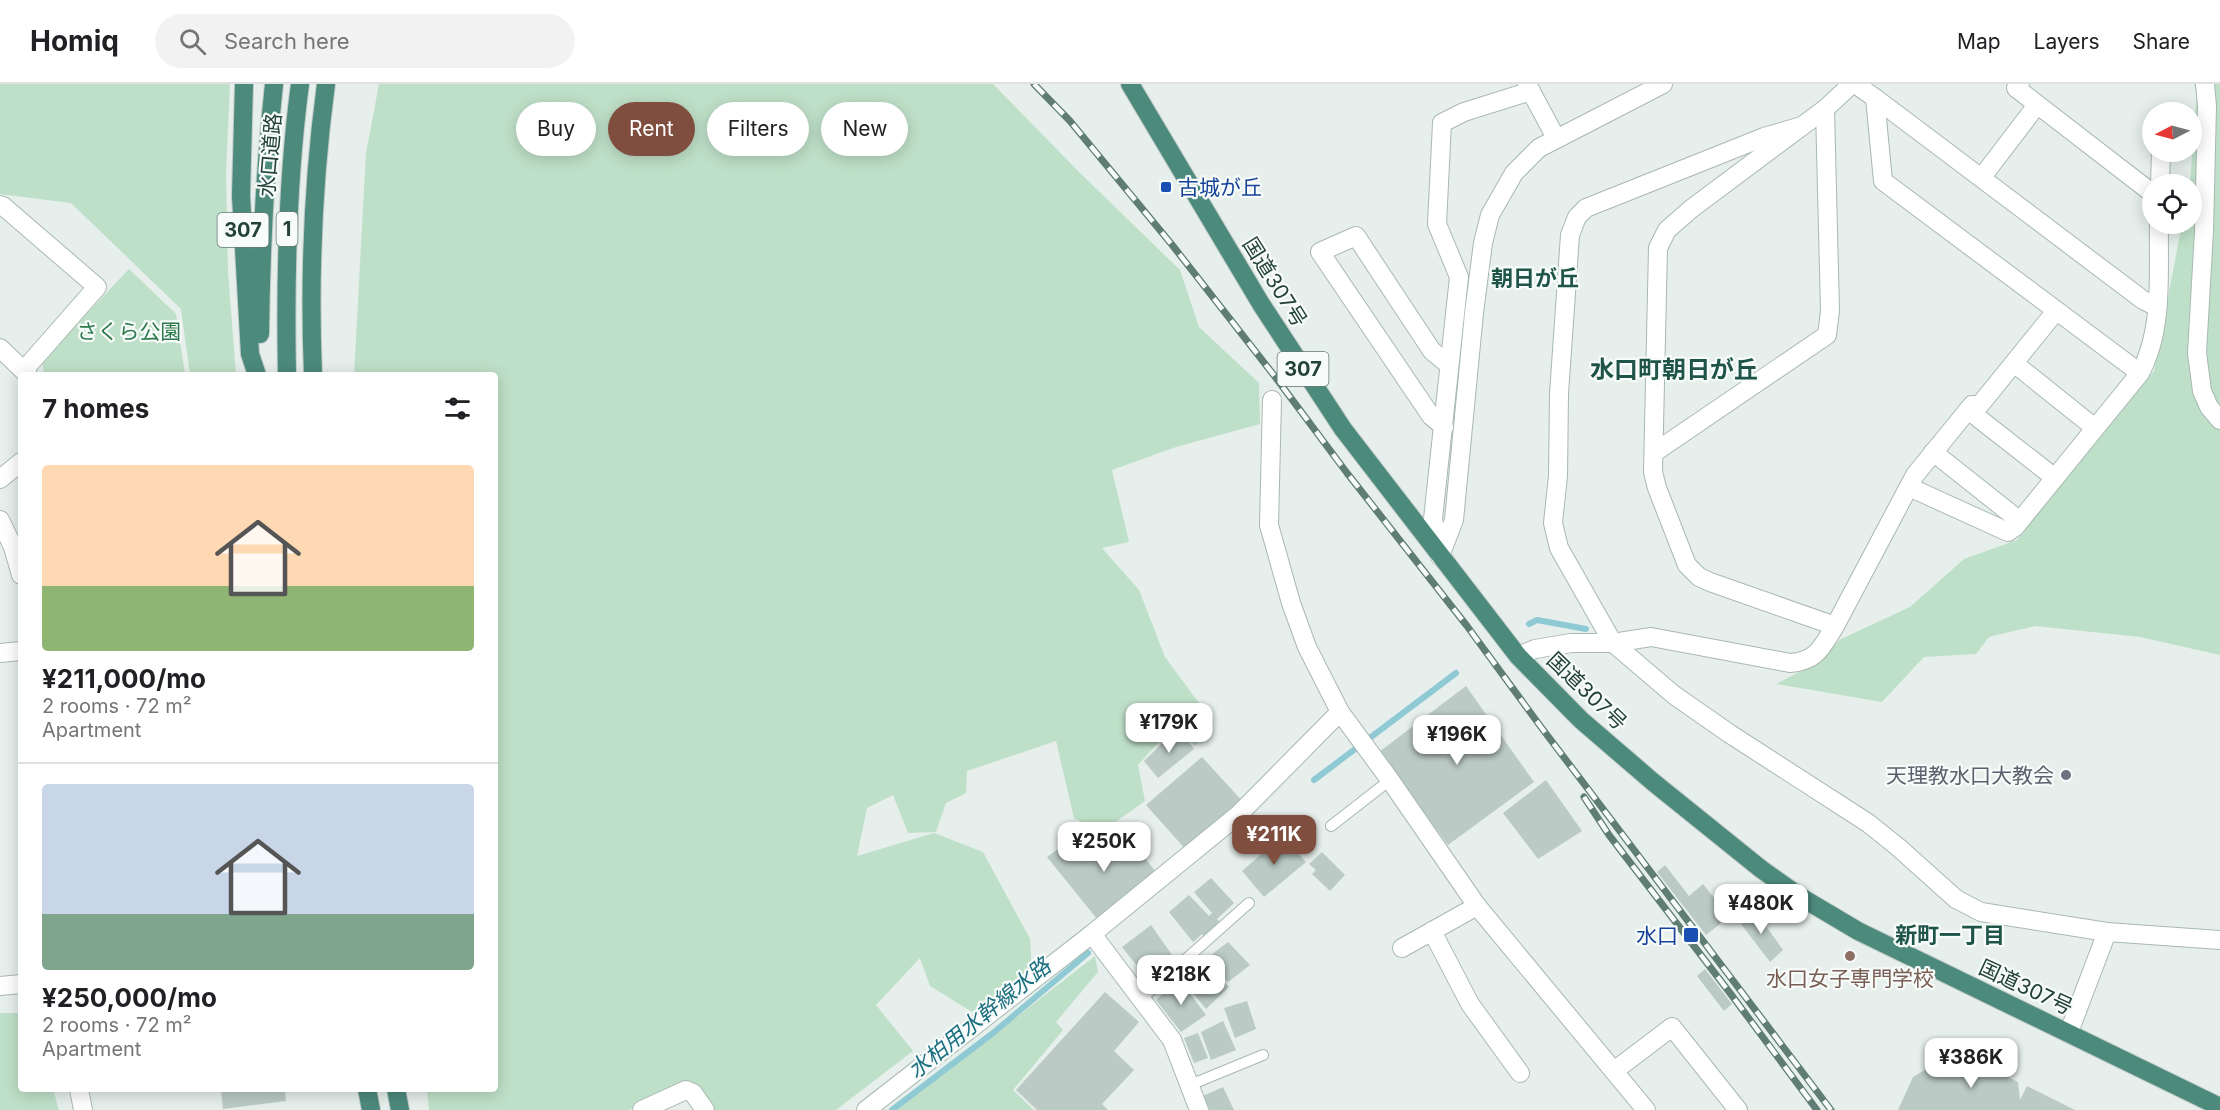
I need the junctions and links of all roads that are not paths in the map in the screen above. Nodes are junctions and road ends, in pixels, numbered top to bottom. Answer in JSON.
{"nodes":[{"id":1,"x":244,"y":84,"type":"edge"},
{"id":2,"x":274,"y":84,"type":"edge"},
{"id":3,"x":300,"y":84,"type":"edge"},
{"id":4,"x":326,"y":84,"type":"edge"},
{"id":5,"x":1663,"y":84,"type":"edge"},
{"id":6,"x":1854,"y":84,"type":"edge"},
{"id":7,"x":2205,"y":84,"type":"edge"},
{"id":8,"x":2015,"y":85,"type":"edge"},
{"id":9,"x":1137,"y":87,"type":"edge"},
{"id":10,"x":1529,"y":87,"type":"edge"},
{"id":11,"x":1875,"y":98,"type":"junction"},
{"id":12,"x":2037,"y":105,"type":"junction"},
{"id":13,"x":1825,"y":109,"type":"junction"},
{"id":14,"x":1802,"y":126,"type":"junction"},
{"id":15,"x":1556,"y":138,"type":"junction"},
{"id":16,"x":1982,"y":177,"type":"junction"},
{"id":17,"x":2142,"y":185,"type":"edge"},
{"id":18,"x":0,"y":206,"type":"edge"},
{"id":19,"x":2159,"y":234,"type":"edge"},
{"id":20,"x":2157,"y":307,"type":"junction"},
{"id":21,"x":2055,"y":311,"type":"junction"},
{"id":22,"x":0,"y":348,"type":"edge"},
{"id":23,"x":2014,"y":364,"type":"junction"},
{"id":24,"x":1449,"y":365,"type":"junction"},
{"id":25,"x":25,"y":372,"type":"edge"},
{"id":26,"x":27,"y":372,"type":"edge"},
{"id":27,"x":258,"y":372,"type":"edge"},
{"id":28,"x":259,"y":372,"type":"edge"},
{"id":29,"x":287,"y":372,"type":"edge"},
{"id":30,"x":313,"y":372,"type":"edge"},
{"id":31,"x":2140,"y":373,"type":"junction"},
{"id":32,"x":1272,"y":400,"type":"dead end"},
{"id":33,"x":1968,"y":410,"type":"junction"},
{"id":34,"x":2220,"y":420,"type":"edge"},
{"id":35,"x":1444,"y":427,"type":"junction"},
{"id":36,"x":2095,"y":428,"type":"junction"},
{"id":37,"x":1655,"y":452,"type":"junction"},
{"id":38,"x":1933,"y":452,"type":"junction"},
{"id":39,"x":18,"y":464,"type":"edge"},
{"id":40,"x":2055,"y":478,"type":"junction"},
{"id":41,"x":0,"y":479,"type":"edge"},
{"id":42,"x":1909,"y":487,"type":"junction"},
{"id":43,"x":0,"y":520,"type":"edge"},
{"id":44,"x":2020,"y":521,"type":"junction"},
{"id":45,"x":1440,"y":556,"type":"junction"},
{"id":46,"x":18,"y":564,"type":"edge"},
{"id":47,"x":1835,"y":626,"type":"junction"},
{"id":48,"x":1613,"y":643,"type":"junction"},
{"id":49,"x":18,"y":651,"type":"edge"},
{"id":50,"x":0,"y":653,"type":"edge"},
{"id":51,"x":1518,"y":656,"type":"junction"},
{"id":52,"x":1340,"y":712,"type":"junction"},
{"id":53,"x":1390,"y":780,"type":"junction"},
{"id":54,"x":1331,"y":826,"type":"dead end"},
{"id":55,"x":1250,"y":903,"type":"dead end"},
{"id":56,"x":1477,"y":906,"type":"junction"},
{"id":57,"x":1432,"y":931,"type":"junction"},
{"id":58,"x":2107,"y":932,"type":"junction"},
{"id":59,"x":1092,"y":934,"type":"junction"},
{"id":60,"x":2220,"y":940,"type":"edge"},
{"id":61,"x":1402,"y":948,"type":"dead end"},
{"id":62,"x":18,"y":984,"type":"edge"},
{"id":63,"x":0,"y":986,"type":"edge"},
{"id":64,"x":1141,"y":999,"type":"junction"},
{"id":65,"x":2069,"y":1032,"type":"junction"},
{"id":66,"x":1263,"y":1055,"type":"dead end"},
{"id":67,"x":1614,"y":1071,"type":"junction"},
{"id":68,"x":1520,"y":1073,"type":"dead end"},
{"id":69,"x":1190,"y":1085,"type":"junction"},
{"id":70,"x":80,"y":1092,"type":"edge"},
{"id":71,"x":368,"y":1092,"type":"edge"},
{"id":72,"x":397,"y":1092,"type":"edge"},
{"id":73,"x":2220,"y":1107,"type":"edge"},
{"id":74,"x":83,"y":1110,"type":"edge"},
{"id":75,"x":371,"y":1110,"type":"edge"},
{"id":76,"x":400,"y":1110,"type":"edge"},
{"id":77,"x":642,"y":1110,"type":"edge"},
{"id":78,"x":705,"y":1110,"type":"edge"},
{"id":79,"x":866,"y":1110,"type":"edge"},
{"id":80,"x":1199,"y":1110,"type":"edge"},
{"id":81,"x":1646,"y":1110,"type":"edge"},
{"id":82,"x":1738,"y":1110,"type":"edge"}],
"edges":[{"from":1,"to":27,"type":"highway","number":"307"},
{"from":2,"to":28,"type":"highway","name":"水口道路","number":"1"},
{"from":3,"to":29,"type":"highway","name":"水口道路","number":"1"},
{"from":4,"to":30,"type":"highway"},
{"from":5,"to":15,"type":"street"},
{"from":6,"to":11,"type":"street"},
{"from":6,"to":13,"type":"street"},
{"from":7,"to":34,"type":"street"},
{"from":8,"to":12,"type":"street"},
{"from":9,"to":45,"type":"highway","name":"国道307号","number":"307"},
{"from":10,"to":15,"type":"street"},
{"from":10,"to":24,"type":"street"},
{"from":11,"to":16,"type":"street"},
{"from":11,"to":21,"type":"street"},
{"from":12,"to":16,"type":"street"},
{"from":12,"to":17,"type":"street"},
{"from":13,"to":14,"type":"street"},
{"from":13,"to":37,"type":"street"},
{"from":14,"to":37,"type":"street"},
{"from":14,"to":48,"type":"street"},
{"from":15,"to":45,"type":"street"},
{"from":16,"to":20,"type":"street"},
{"from":18,"to":26,"type":"street"},
{"from":19,"to":20,"type":"street"},
{"from":20,"to":31,"type":"street"},
{"from":21,"to":23,"type":"street"},
{"from":21,"to":31,"type":"street"},
{"from":22,"to":25,"type":"street"},
{"from":23,"to":33,"type":"street"},
{"from":23,"to":36,"type":"street"},
{"from":24,"to":35,"type":"street"},
{"from":24,"to":35,"type":"street"},
{"from":31,"to":36,"type":"street"},
{"from":32,"to":52,"type":"street"},
{"from":33,"to":38,"type":"street"},
{"from":33,"to":40,"type":"street"},
{"from":35,"to":45,"type":"street"},
{"from":36,"to":40,"type":"street"},
{"from":37,"to":47,"type":"street"},
{"from":38,"to":42,"type":"street"},
{"from":38,"to":44,"type":"street"},
{"from":39,"to":41,"type":"street"},
{"from":40,"to":44,"type":"street"},
{"from":42,"to":44,"type":"street"},
{"from":42,"to":47,"type":"street"},
{"from":43,"to":46,"type":"street"},
{"from":45,"to":51,"type":"highway","name":"国道307号","number":"307"},
{"from":47,"to":48,"type":"street"},
{"from":48,"to":51,"type":"street"},
{"from":48,"to":58,"type":"street"},
{"from":49,"to":50,"type":"street"},
{"from":51,"to":65,"type":"highway","name":"国道307号","number":"307"},
{"from":52,"to":53,"type":"street"},
{"from":52,"to":59,"type":"street"},
{"from":53,"to":54,"type":"lane"},
{"from":53,"to":56,"type":"street"},
{"from":55,"to":64,"type":"lane"},
{"from":56,"to":57,"type":"street"},
{"from":56,"to":67,"type":"street"},
{"from":57,"to":61,"type":"street"},
{"from":57,"to":68,"type":"street"},
{"from":58,"to":60,"type":"street"},
{"from":58,"to":65,"type":"street"},
{"from":59,"to":64,"type":"street"},
{"from":59,"to":79,"type":"street"},
{"from":62,"to":63,"type":"street"},
{"from":64,"to":69,"type":"street"},
{"from":65,"to":73,"type":"highway","name":"国道307号","number":"307"},
{"from":66,"to":69,"type":"lane"},
{"from":67,"to":81,"type":"street"},
{"from":67,"to":82,"type":"street"},
{"from":69,"to":80,"type":"street"},
{"from":70,"to":74,"type":"street"},
{"from":71,"to":75,"type":"highway"},
{"from":72,"to":76,"type":"highway"},
{"from":77,"to":78,"type":"street"}]}
